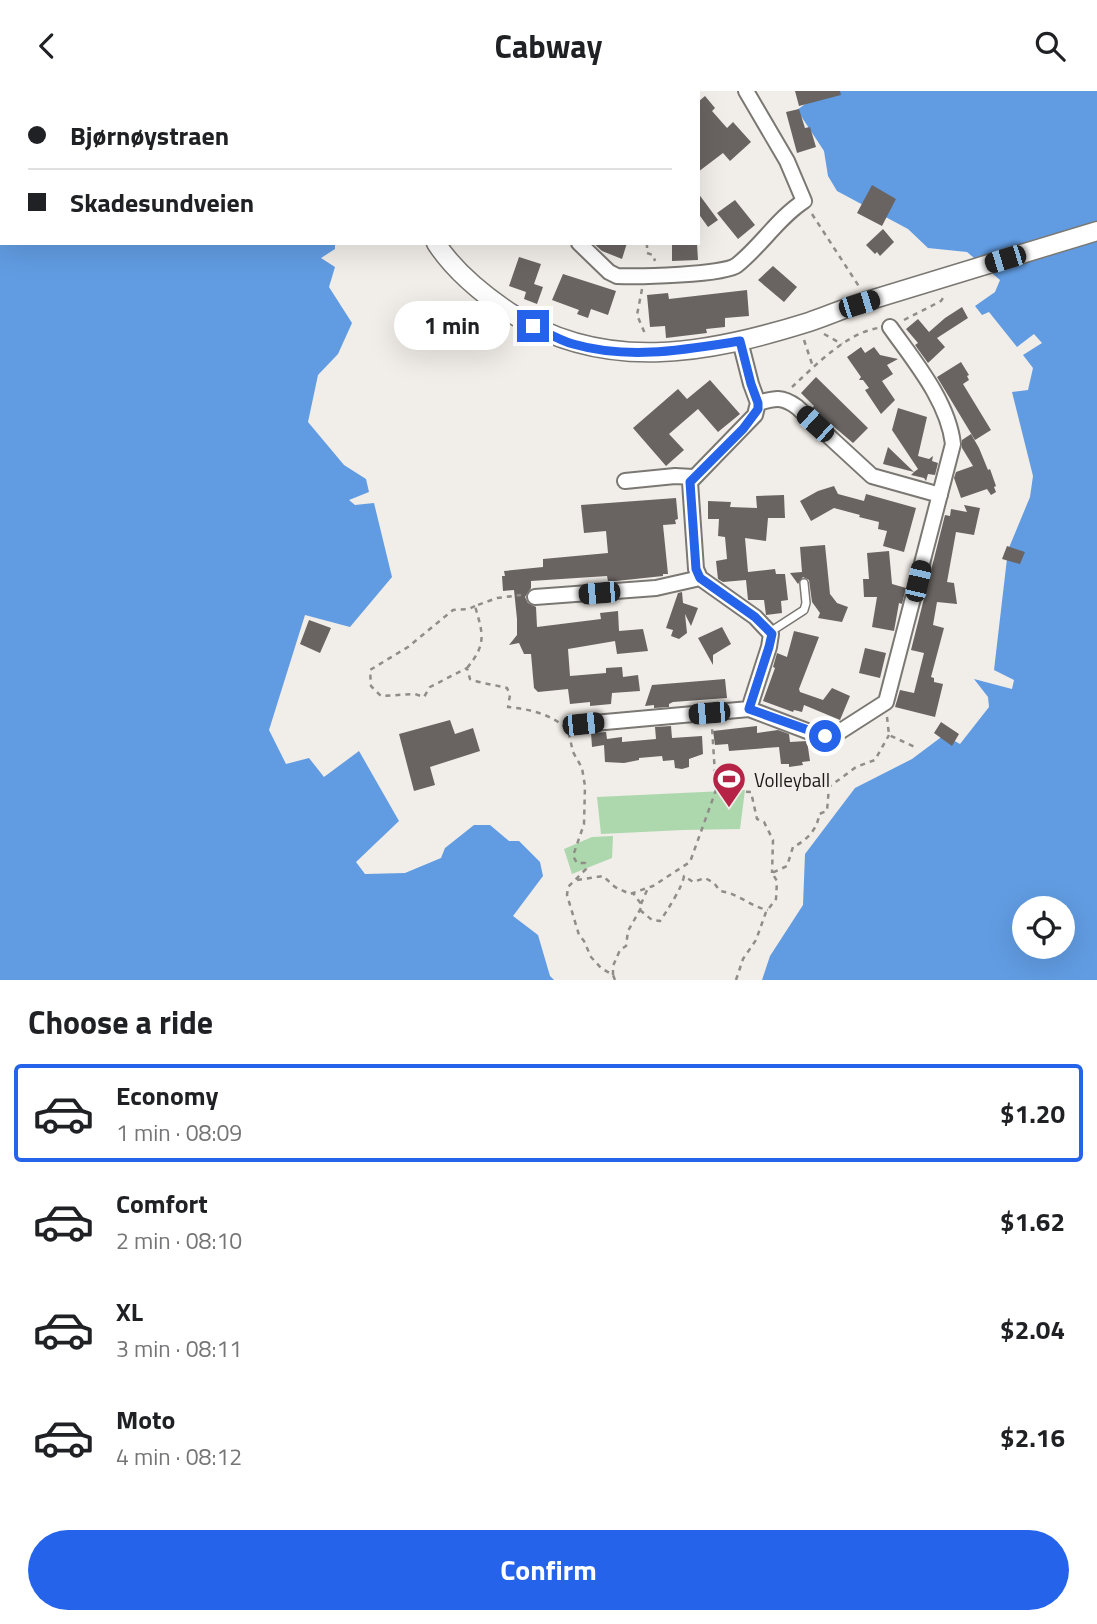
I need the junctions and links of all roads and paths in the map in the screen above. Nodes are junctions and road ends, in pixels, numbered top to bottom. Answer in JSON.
{"nodes":[{"id":1,"x":746,"y":91,"type":"edge"},
{"id":2,"x":804,"y":201,"type":"junction"},
{"id":3,"x":1097,"y":231,"type":"edge"},
{"id":4,"x":437,"y":245,"type":"edge"},
{"id":5,"x":581,"y":245,"type":"edge"},
{"id":6,"x":647,"y":245,"type":"edge"},
{"id":7,"x":651,"y":275,"type":"junction"},
{"id":8,"x":862,"y":290,"type":"dead end"},
{"id":9,"x":945,"y":290,"type":"dead end"},
{"id":10,"x":890,"y":327,"type":"junction"},
{"id":11,"x":823,"y":333,"type":"dead end"},
{"id":12,"x":804,"y":339,"type":"dead end"},
{"id":13,"x":740,"y":341,"type":"junction"},
{"id":14,"x":842,"y":344,"type":"junction"},
{"id":15,"x":655,"y":353,"type":"junction"},
{"id":16,"x":813,"y":367,"type":"junction"},
{"id":17,"x":779,"y":397,"type":"junction"},
{"id":18,"x":758,"y":403,"type":"junction"},
{"id":19,"x":693,"y":477,"type":"junction"},
{"id":20,"x":625,"y":481,"type":"dead end"},
{"id":21,"x":940,"y":495,"type":"junction"},
{"id":22,"x":700,"y":578,"type":"junction"},
{"id":23,"x":804,"y":583,"type":"dead end"},
{"id":24,"x":535,"y":597,"type":"joint"},
{"id":25,"x":475,"y":606,"type":"junction"},
{"id":26,"x":770,"y":632,"type":"junction"},
{"id":27,"x":467,"y":668,"type":"junction"},
{"id":28,"x":886,"y":702,"type":"junction"},
{"id":29,"x":749,"y":709,"type":"junction"},
{"id":30,"x":709,"y":713,"type":"junction"},
{"id":31,"x":583,"y":724,"type":"dead end"},
{"id":32,"x":889,"y":735,"type":"junction"},
{"id":33,"x":917,"y":748,"type":"dead end"},
{"id":34,"x":716,"y":790,"type":"junction"},
{"id":35,"x":684,"y":865,"type":"junction"},
{"id":36,"x":772,"y":873,"type":"junction"},
{"id":37,"x":684,"y":876,"type":"junction"},
{"id":38,"x":577,"y":880,"type":"junction"},
{"id":39,"x":648,"y":888,"type":"junction"},
{"id":40,"x":633,"y":893,"type":"junction"},
{"id":41,"x":641,"y":904,"type":"junction"},
{"id":42,"x":640,"y":910,"type":"junction"},
{"id":43,"x":768,"y":910,"type":"junction"},
{"id":44,"x":614,"y":978,"type":"edge"},
{"id":45,"x":736,"y":980,"type":"edge"}],
"edges":[{"from":1,"to":2,"type":"street"},
{"from":2,"to":7,"type":"street"},
{"from":2,"to":8,"type":"path"},
{"from":3,"to":13,"type":"street"},
{"from":4,"to":15,"type":"street"},
{"from":5,"to":7,"type":"street"},
{"from":6,"to":7,"type":"path"},
{"from":7,"to":15,"type":"path"},
{"from":9,"to":10,"type":"path"},
{"from":10,"to":14,"type":"path"},
{"from":10,"to":21,"type":"street"},
{"from":11,"to":14,"type":"path"},
{"from":12,"to":16,"type":"path"},
{"from":13,"to":15,"type":"street"},
{"from":13,"to":18,"type":"street"},
{"from":14,"to":16,"type":"path"},
{"from":16,"to":17,"type":"path"},
{"from":17,"to":18,"type":"street"},
{"from":17,"to":21,"type":"street"},
{"from":18,"to":19,"type":"street"},
{"from":19,"to":20,"type":"street"},
{"from":19,"to":22,"type":"street"},
{"from":21,"to":28,"type":"street"},
{"from":22,"to":24,"type":"street"},
{"from":22,"to":26,"type":"street"},
{"from":23,"to":26,"type":"lane"},
{"from":24,"to":25,"type":"path"},
{"from":25,"to":27,"type":"path"},
{"from":25,"to":27,"type":"path"},
{"from":26,"to":29,"type":"street"},
{"from":27,"to":38,"type":"path"},
{"from":28,"to":29,"type":"street"},
{"from":28,"to":32,"type":"path"},
{"from":29,"to":30,"type":"street"},
{"from":30,"to":31,"type":"street"},
{"from":30,"to":34,"type":"path"},
{"from":32,"to":33,"type":"path"},
{"from":32,"to":36,"type":"path"},
{"from":34,"to":35,"type":"path"},
{"from":34,"to":36,"type":"path"},
{"from":35,"to":37,"type":"path"},
{"from":35,"to":39,"type":"path"},
{"from":36,"to":43,"type":"path"},
{"from":37,"to":42,"type":"path"},
{"from":37,"to":43,"type":"path"},
{"from":38,"to":40,"type":"path"},
{"from":38,"to":44,"type":"path"},
{"from":39,"to":40,"type":"path"},
{"from":39,"to":41,"type":"path"},
{"from":40,"to":41,"type":"path"},
{"from":41,"to":42,"type":"path"},
{"from":42,"to":44,"type":"path"},
{"from":43,"to":45,"type":"path"}]}
